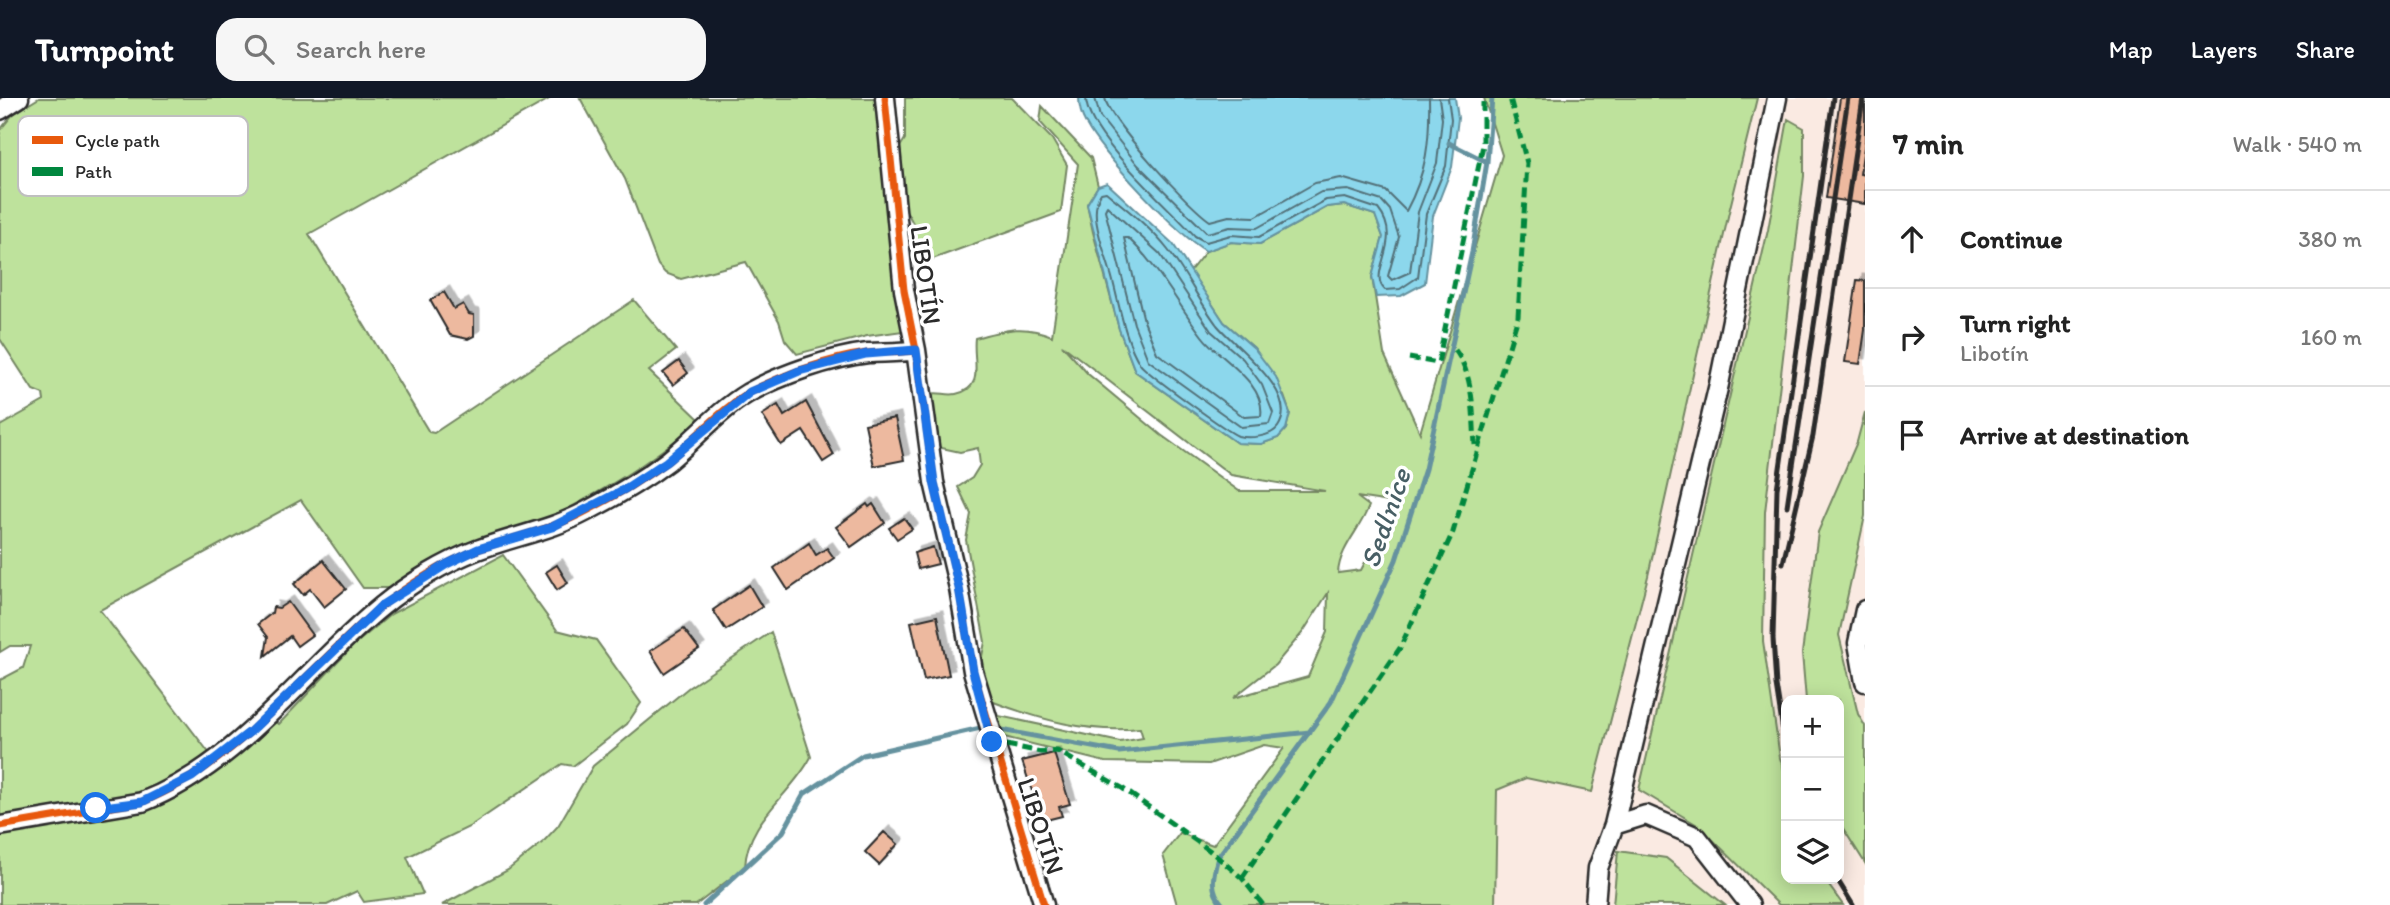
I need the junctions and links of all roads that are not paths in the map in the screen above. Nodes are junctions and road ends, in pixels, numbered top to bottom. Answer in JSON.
{"nodes":[{"id":1,"x":19,"y":98,"type":"edge"},
{"id":2,"x":885,"y":98,"type":"edge"},
{"id":3,"x":1777,"y":98,"type":"edge"},
{"id":4,"x":0,"y":110,"type":"edge"},
{"id":5,"x":916,"y":350,"type":"junction"},
{"id":6,"x":1865,"y":610,"type":"edge"},
{"id":7,"x":1865,"y":682,"type":"edge"},
{"id":8,"x":1614,"y":825,"type":"junction"},
{"id":9,"x":0,"y":826,"type":"edge"},
{"id":10,"x":1044,"y":905,"type":"edge"},
{"id":11,"x":1595,"y":905,"type":"edge"},
{"id":12,"x":1750,"y":905,"type":"edge"}],
"edges":[{"from":1,"to":4,"type":"street"},
{"from":2,"to":5,"type":"street","name":"LIBOTÍN"},
{"from":3,"to":8,"type":"street"},
{"from":5,"to":9,"type":"street"},
{"from":5,"to":10,"type":"street","name":"LIBOTÍN"},
{"from":6,"to":7,"type":"street"},
{"from":8,"to":11,"type":"street"},
{"from":8,"to":12,"type":"street"}]}
